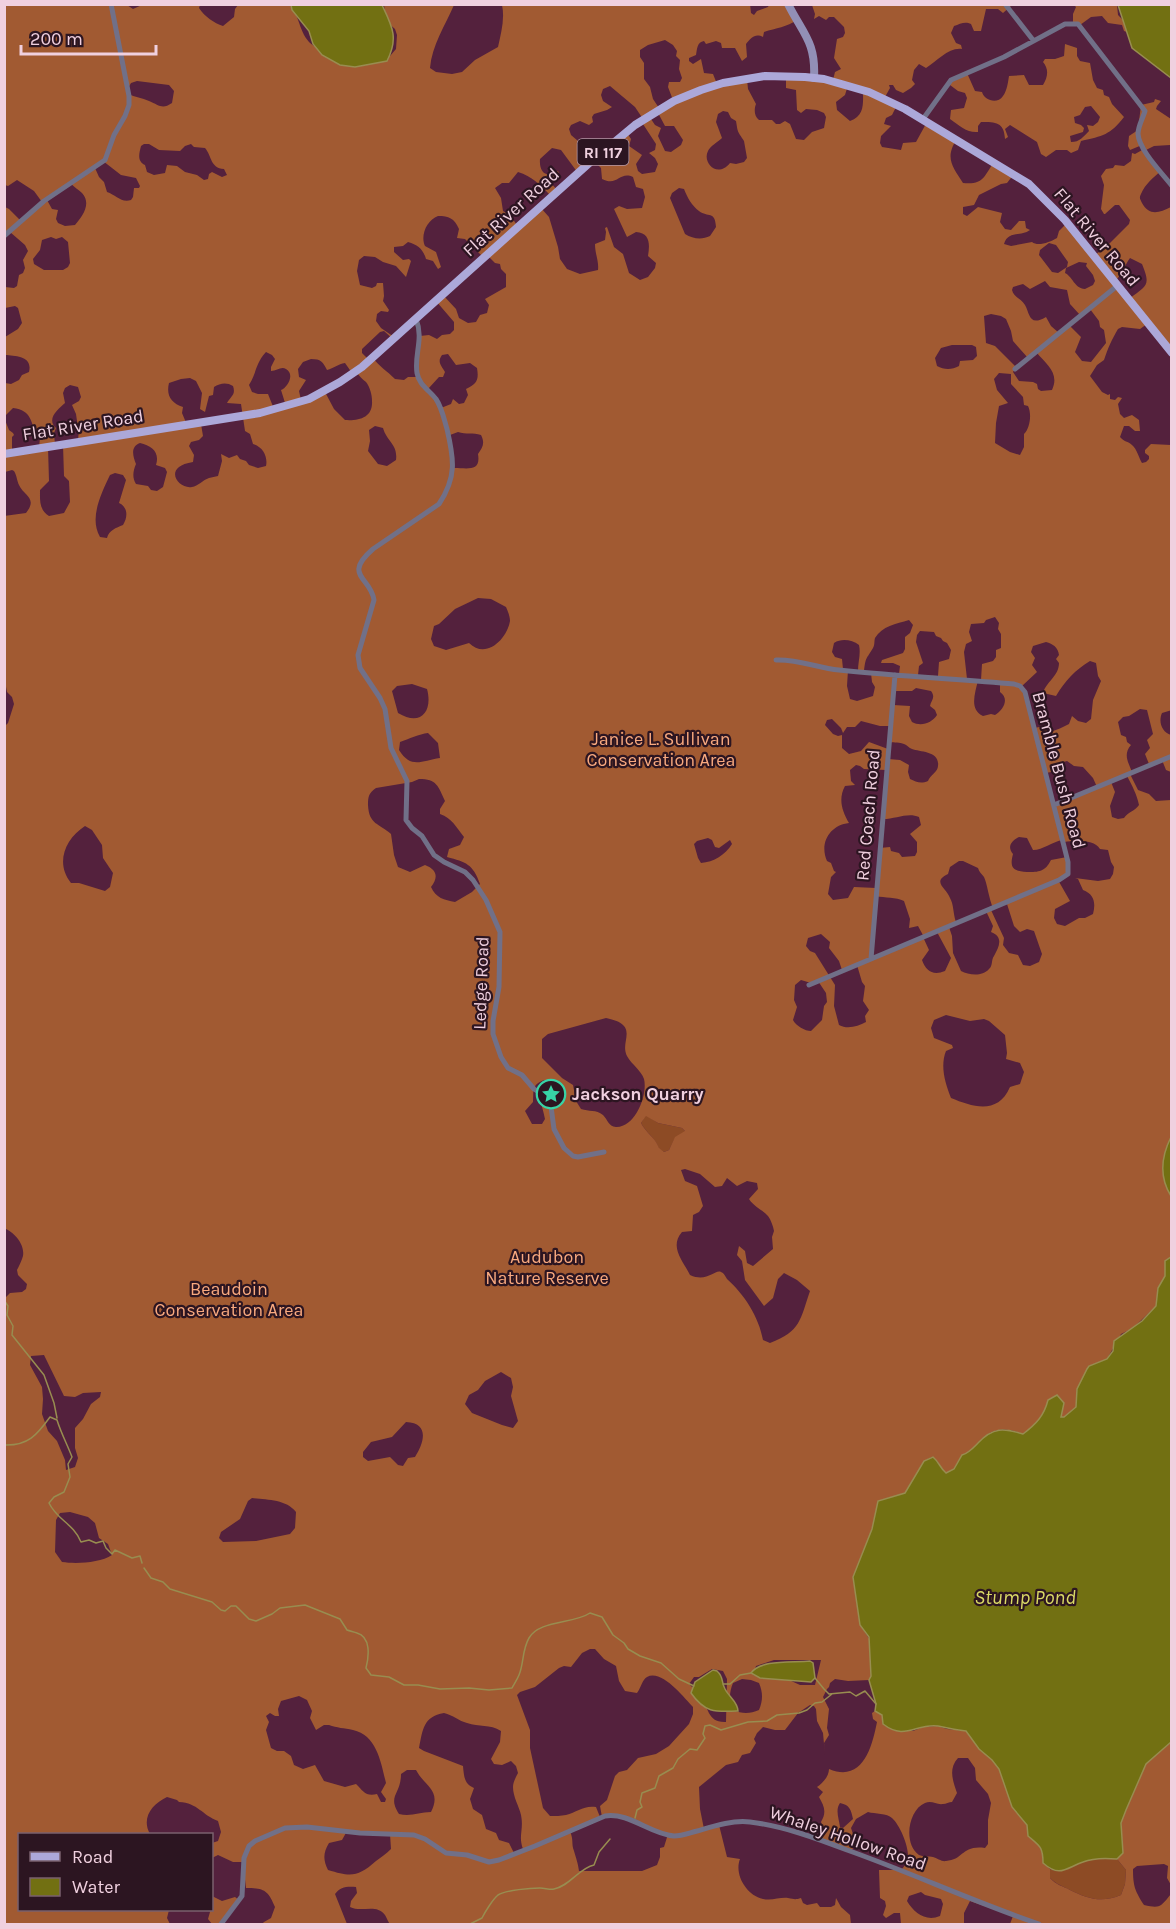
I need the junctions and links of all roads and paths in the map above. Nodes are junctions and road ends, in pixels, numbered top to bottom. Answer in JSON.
{"nodes":[{"id":1,"x":111,"y":4,"type":"edge"},
{"id":2,"x":788,"y":4,"type":"edge"},
{"id":3,"x":1005,"y":4,"type":"edge"},
{"id":4,"x":1033,"y":40,"type":"junction"},
{"id":5,"x":814,"y":78,"type":"junction"},
{"id":6,"x":924,"y":119,"type":"junction"},
{"id":7,"x":1172,"y":186,"type":"edge"},
{"id":8,"x":4,"y":236,"type":"edge"},
{"id":9,"x":1117,"y":286,"type":"junction"},
{"id":10,"x":416,"y":319,"type":"junction"},
{"id":11,"x":1172,"y":353,"type":"edge"},
{"id":12,"x":1015,"y":369,"type":"dead end"},
{"id":13,"x":4,"y":454,"type":"edge"},
{"id":14,"x":776,"y":660,"type":"dead end"},
{"id":15,"x":895,"y":675,"type":"junction"},
{"id":16,"x":1172,"y":756,"type":"edge"},
{"id":17,"x":1054,"y":806,"type":"junction"},
{"id":18,"x":871,"y":959,"type":"junction"},
{"id":19,"x":809,"y":985,"type":"dead end"},
{"id":20,"x":604,"y":1152,"type":"dead end"},
{"id":21,"x":221,"y":1924,"type":"edge"},
{"id":22,"x":1039,"y":1924,"type":"edge"}],
"edges":[{"from":1,"to":8,"type":"street"},
{"from":2,"to":5,"type":"street"},
{"from":3,"to":4,"type":"street"},
{"from":4,"to":6,"type":"street"},
{"from":4,"to":7,"type":"street"},
{"from":5,"to":6,"type":"main road","name":"Flat River Road","number":"RI 117"},
{"from":5,"to":10,"type":"main road","name":"Flat River Road","number":"RI 117"},
{"from":6,"to":9,"type":"main road","name":"Flat River Road","number":"RI 117"},
{"from":9,"to":11,"type":"main road","name":"Flat River Road","number":"RI 117"},
{"from":9,"to":12,"type":"street"},
{"from":10,"to":13,"type":"main road","name":"Flat River Road","number":"RI 117"},
{"from":10,"to":20,"type":"street","name":"Ledge Road"},
{"from":14,"to":15,"type":"street","name":"Bramble Bush Road"},
{"from":15,"to":17,"type":"street","name":"Bramble Bush Road"},
{"from":15,"to":18,"type":"street","name":"Red Coach Road"},
{"from":16,"to":17,"type":"street"},
{"from":17,"to":18,"type":"street","name":"Bramble Bush Road"},
{"from":18,"to":19,"type":"street","name":"Bramble Bush Road"},
{"from":21,"to":22,"type":"street","name":"Whaley Hollow Road"}]}
